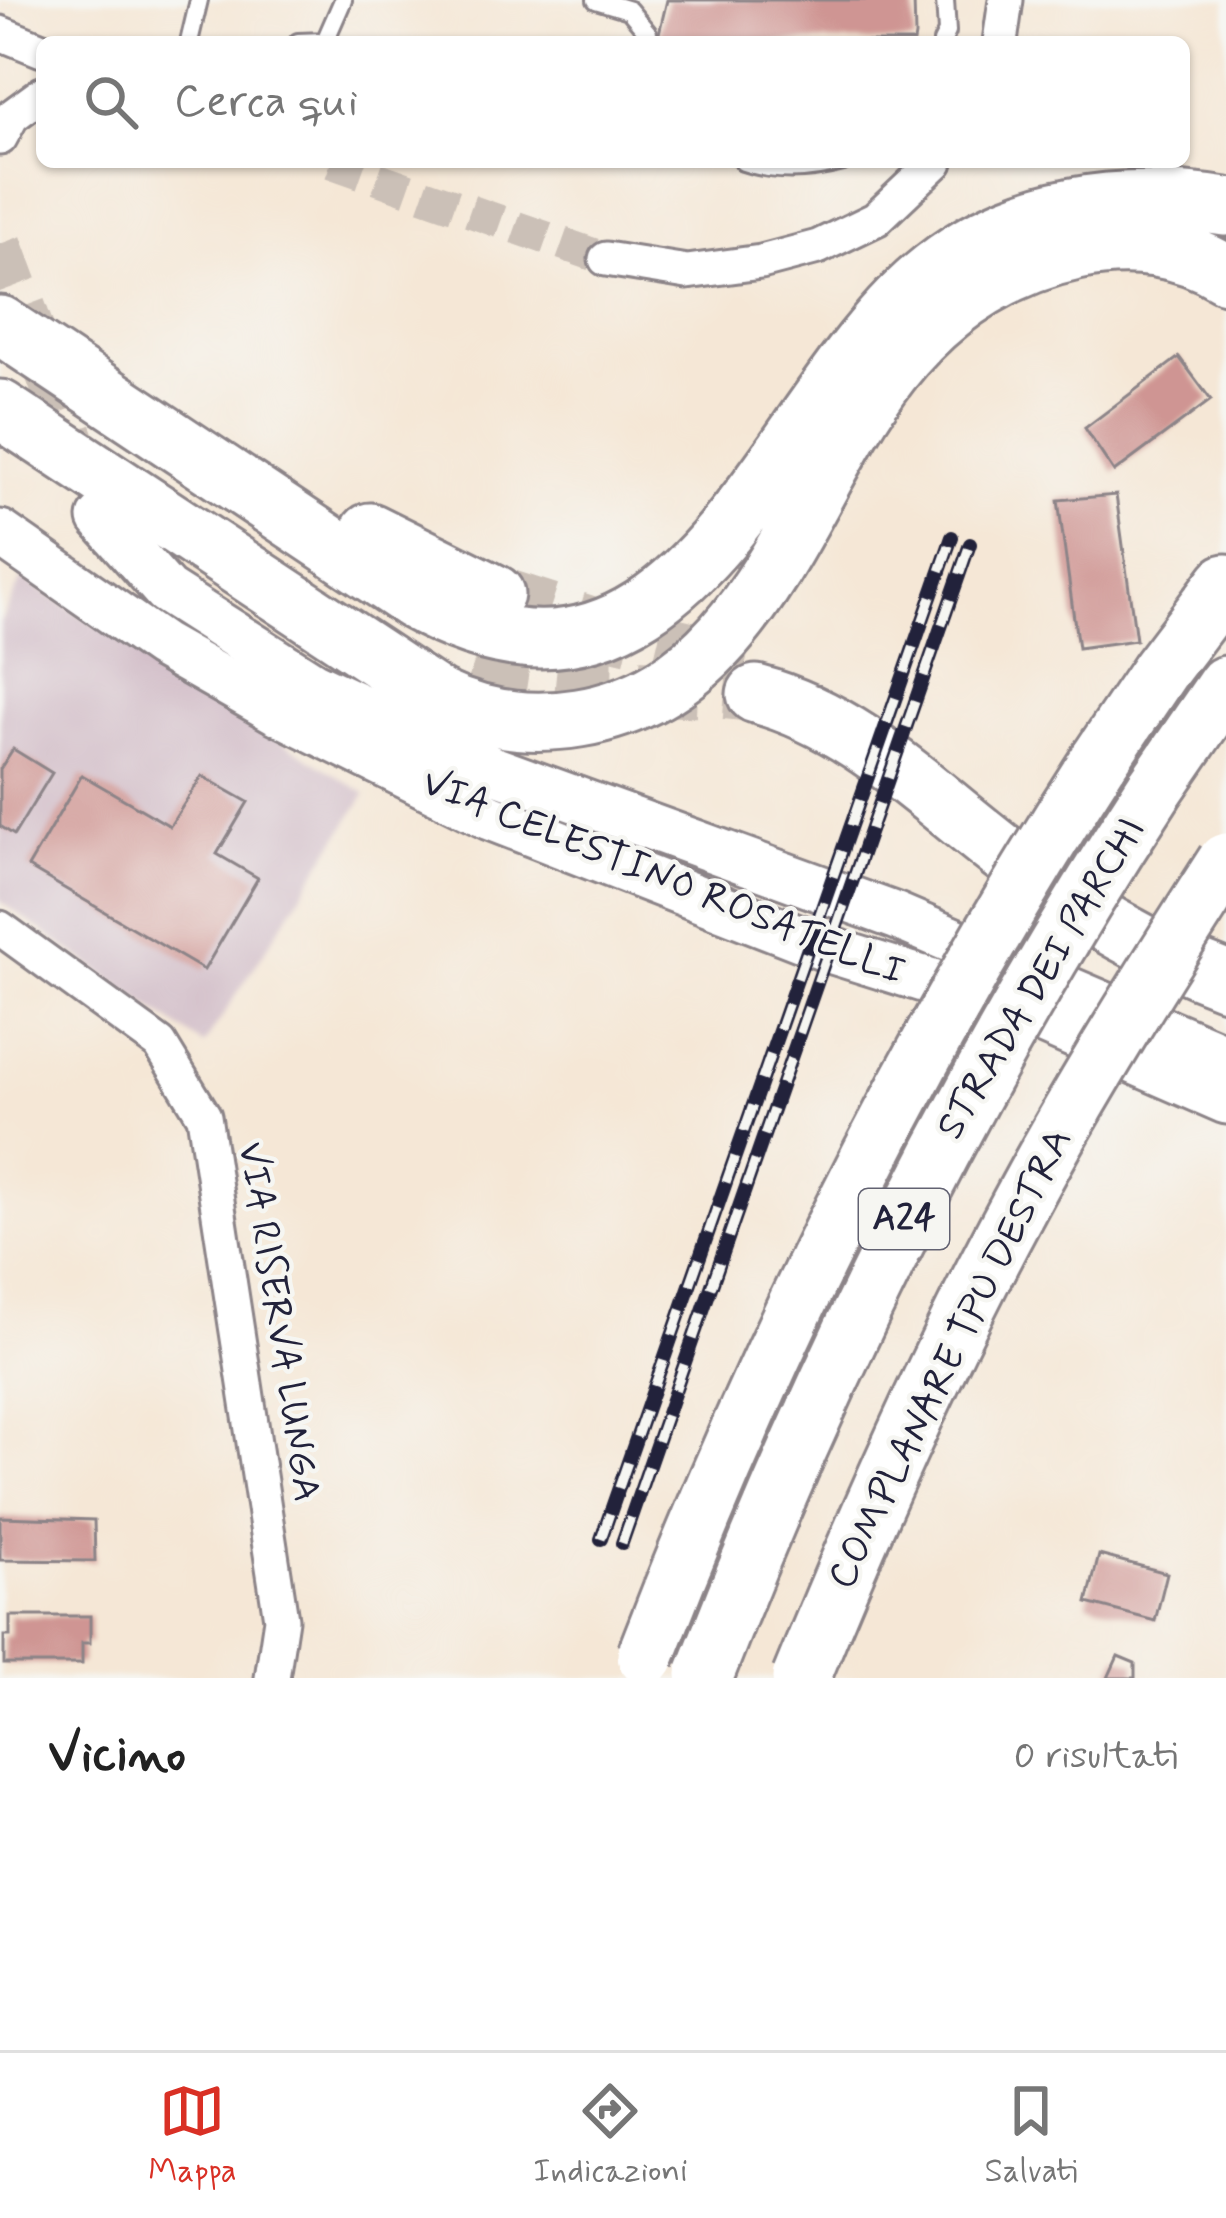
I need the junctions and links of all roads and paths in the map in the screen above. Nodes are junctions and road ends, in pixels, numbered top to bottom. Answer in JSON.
{"nodes":[{"id":1,"x":200,"y":0,"type":"edge"},
{"id":2,"x":343,"y":0,"type":"edge"},
{"id":3,"x":596,"y":0,"type":"edge"},
{"id":4,"x":944,"y":0,"type":"edge"},
{"id":5,"x":1006,"y":0,"type":"edge"},
{"id":6,"x":0,"y":33,"type":"edge"},
{"id":7,"x":191,"y":36,"type":"edge"},
{"id":8,"x":327,"y":36,"type":"edge"},
{"id":9,"x":646,"y":36,"type":"edge"},
{"id":10,"x":944,"y":36,"type":"edge"},
{"id":11,"x":1001,"y":36,"type":"edge"},
{"id":12,"x":36,"y":48,"type":"edge"},
{"id":13,"x":36,"y":98,"type":"edge"},
{"id":14,"x":0,"y":138,"type":"edge"},
{"id":15,"x":762,"y":168,"type":"edge"},
{"id":16,"x":820,"y":168,"type":"edge"},
{"id":17,"x":930,"y":168,"type":"edge"},
{"id":18,"x":1226,"y":207,"type":"edge"},
{"id":19,"x":606,"y":259,"type":"tunnel mouth"},
{"id":20,"x":1226,"y":274,"type":"edge"},
{"id":21,"x":0,"y":292,"type":"edge"},
{"id":22,"x":0,"y":325,"type":"edge"},
{"id":23,"x":0,"y":364,"type":"edge"},
{"id":24,"x":0,"y":409,"type":"edge"},
{"id":25,"x":101,"y":518,"type":"tunnel mouth"},
{"id":26,"x":0,"y":533,"type":"edge"},
{"id":27,"x":1226,"y":566,"type":"edge"},
{"id":28,"x":1226,"y":583,"type":"edge"},
{"id":29,"x":495,"y":593,"type":"tunnel mouth"},
{"id":30,"x":1186,"y":634,"type":"junction"},
{"id":31,"x":472,"y":668,"type":"tunnel mouth"},
{"id":32,"x":1226,"y":685,"type":"edge"},
{"id":33,"x":1226,"y":742,"type":"edge"},
{"id":34,"x":1167,"y":800,"type":"junction"},
{"id":35,"x":1226,"y":862,"type":"edge"},
{"id":36,"x":0,"y":928,"type":"edge"},
{"id":37,"x":1226,"y":946,"type":"edge"},
{"id":38,"x":1226,"y":980,"type":"edge"},
{"id":39,"x":1219,"y":1087,"type":"edge"},
{"id":40,"x":642,"y":1667,"type":"edge"},
{"id":41,"x":716,"y":1677,"type":"edge"},
{"id":42,"x":272,"y":1678,"type":"edge"},
{"id":43,"x":801,"y":1678,"type":"edge"}],
"edges":[{"from":1,"to":7,"type":"lane"},
{"from":2,"to":8,"type":"lane"},
{"from":3,"to":9,"type":"lane"},
{"from":4,"to":10,"type":"lane"},
{"from":5,"to":11,"type":"street"},
{"from":6,"to":12,"type":"street"},
{"from":13,"to":14,"type":"street"},
{"from":15,"to":16,"type":"lane"},
{"from":17,"to":19,"type":"street"},
{"from":18,"to":22,"type":"highway"},
{"from":20,"to":24,"type":"highway"},
{"from":21,"to":29,"type":"highway"},
{"from":23,"to":31,"type":"highway"},
{"from":25,"to":39,"type":"street","name":"VIA CELESTINO ROSATELLI"},
{"from":26,"to":39,"type":"street","name":"VIA CELESTINO ROSATELLI"},
{"from":27,"to":30,"type":"highway"},
{"from":28,"to":30,"type":"highway"},
{"from":30,"to":40,"type":"highway","bridge":true},
{"from":32,"to":34,"type":"highway","name":"STRADA DEI PARCHI","number":"A24"},
{"from":33,"to":34,"type":"highway","name":"STRADA DEI PARCHI","number":"A24"},
{"from":34,"to":41,"type":"highway","name":"STRADA DEI PARCHI","number":"A24","bridge":true},
{"from":35,"to":43,"type":"highway","name":"COMPLANARE TPU DESTRA","bridge":true},
{"from":36,"to":42,"type":"street","name":"VIA RISERVA LUNGA"},
{"from":37,"to":38,"type":"highway"}]}
